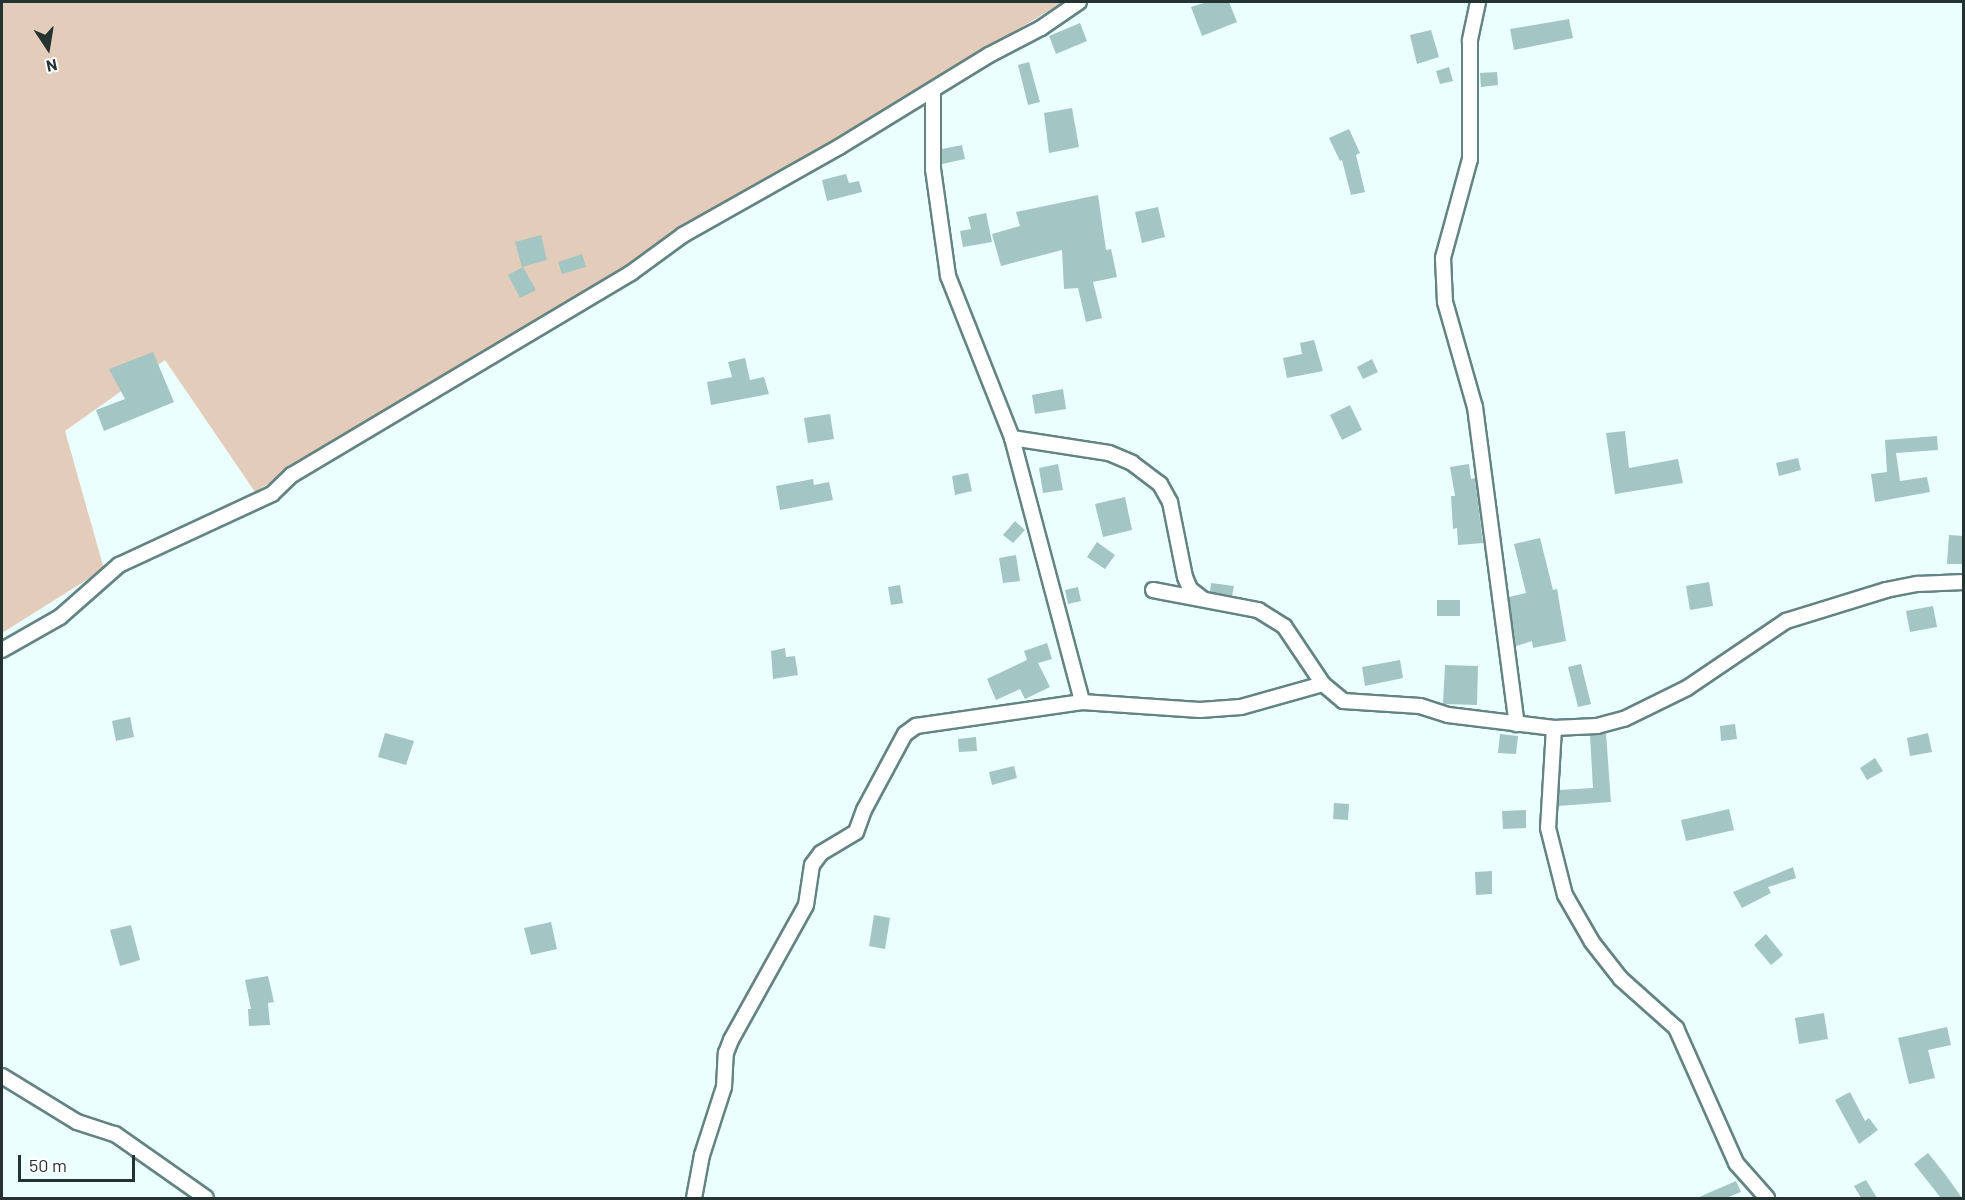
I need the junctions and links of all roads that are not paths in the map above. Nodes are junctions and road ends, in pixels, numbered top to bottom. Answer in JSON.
{"nodes":[{"id":1,"x":1079,"y":2,"type":"edge"},
{"id":2,"x":1478,"y":2,"type":"edge"},
{"id":3,"x":933,"y":90,"type":"junction"},
{"id":4,"x":1012,"y":438,"type":"junction"},
{"id":5,"x":1964,"y":582,"type":"edge"},
{"id":6,"x":1153,"y":590,"type":"dead end"},
{"id":7,"x":1207,"y":602,"type":"junction"},
{"id":8,"x":2,"y":650,"type":"edge"},
{"id":9,"x":1323,"y":684,"type":"junction"},
{"id":10,"x":1082,"y":702,"type":"junction"},
{"id":11,"x":1517,"y":724,"type":"junction"},
{"id":12,"x":1554,"y":728,"type":"junction"},
{"id":13,"x":2,"y":1076,"type":"edge"},
{"id":14,"x":206,"y":1198,"type":"edge"},
{"id":15,"x":694,"y":1198,"type":"edge"},
{"id":16,"x":1767,"y":1198,"type":"edge"}],
"edges":[{"from":1,"to":3,"type":"street"},
{"from":2,"to":11,"type":"street"},
{"from":3,"to":4,"type":"street"},
{"from":3,"to":8,"type":"street"},
{"from":4,"to":7,"type":"street"},
{"from":4,"to":10,"type":"street"},
{"from":5,"to":12,"type":"street"},
{"from":6,"to":7,"type":"street"},
{"from":7,"to":9,"type":"street"},
{"from":9,"to":10,"type":"street"},
{"from":9,"to":11,"type":"street"},
{"from":10,"to":15,"type":"street"},
{"from":11,"to":12,"type":"street"},
{"from":12,"to":16,"type":"street"},
{"from":13,"to":14,"type":"street"}]}
